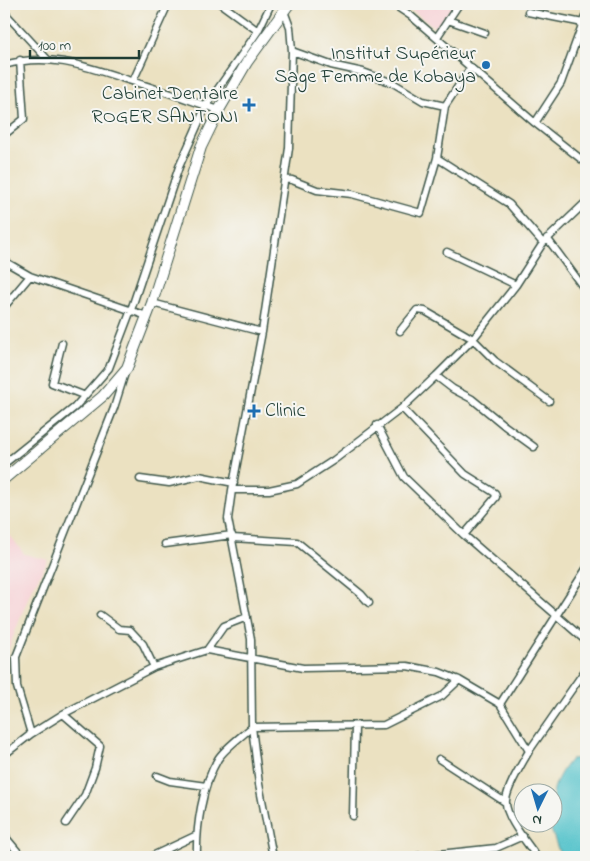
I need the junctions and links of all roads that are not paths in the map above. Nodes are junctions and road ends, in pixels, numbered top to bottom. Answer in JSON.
{"nodes":[{"id":1,"x":168,"y":4,"type":"edge"},
{"id":2,"x":221,"y":4,"type":"edge"},
{"id":3,"x":271,"y":4,"type":"edge"},
{"id":4,"x":393,"y":4,"type":"edge"},
{"id":5,"x":459,"y":4,"type":"edge"},
{"id":6,"x":287,"y":7,"type":"edge"},
{"id":7,"x":4,"y":12,"type":"edge"},
{"id":8,"x":528,"y":12,"type":"dead end"},
{"id":9,"x":586,"y":14,"type":"edge"},
{"id":10,"x":448,"y":20,"type":"junction"},
{"id":11,"x":583,"y":23,"type":"junction"},
{"id":12,"x":258,"y":31,"type":"junction"},
{"id":13,"x":485,"y":33,"type":"dead end"},
{"id":14,"x":437,"y":37,"type":"junction"},
{"id":15,"x":292,"y":51,"type":"junction"},
{"id":16,"x":20,"y":60,"type":"junction"},
{"id":17,"x":48,"y":60,"type":"junction"},
{"id":18,"x":4,"y":65,"type":"edge"},
{"id":19,"x":471,"y":68,"type":"junction"},
{"id":20,"x":133,"y":81,"type":"junction"},
{"id":21,"x":206,"y":106,"type":"junction"},
{"id":22,"x":445,"y":106,"type":"junction"},
{"id":23,"x":219,"y":110,"type":"junction"},
{"id":24,"x":535,"y":123,"type":"junction"},
{"id":25,"x":4,"y":135,"type":"edge"},
{"id":26,"x":437,"y":158,"type":"junction"},
{"id":27,"x":586,"y":163,"type":"edge"},
{"id":28,"x":285,"y":179,"type":"junction"},
{"id":29,"x":586,"y":202,"type":"edge"},
{"id":30,"x":545,"y":241,"type":"junction"},
{"id":31,"x":447,"y":252,"type":"dead end"},
{"id":32,"x":4,"y":261,"type":"edge"},
{"id":33,"x":30,"y":276,"type":"junction"},
{"id":34,"x":516,"y":285,"type":"junction"},
{"id":35,"x":586,"y":291,"type":"edge"},
{"id":36,"x":152,"y":303,"type":"junction"},
{"id":37,"x":4,"y":307,"type":"edge"},
{"id":38,"x":131,"y":310,"type":"junction"},
{"id":39,"x":147,"y":316,"type":"junction"},
{"id":40,"x":400,"y":331,"type":"dead end"},
{"id":41,"x":262,"y":332,"type":"junction"},
{"id":42,"x":472,"y":339,"type":"junction"},
{"id":43,"x":62,"y":343,"type":"dead end"},
{"id":44,"x":127,"y":368,"type":"junction"},
{"id":45,"x":436,"y":376,"type":"junction"},
{"id":46,"x":82,"y":400,"type":"junction"},
{"id":47,"x":549,"y":402,"type":"dead end"},
{"id":48,"x":402,"y":408,"type":"junction"},
{"id":49,"x":78,"y":411,"type":"junction"},
{"id":50,"x":377,"y":425,"type":"junction"},
{"id":51,"x":534,"y":446,"type":"dead end"},
{"id":52,"x":4,"y":464,"type":"edge"},
{"id":53,"x":4,"y":479,"type":"edge"},
{"id":54,"x":140,"y":479,"type":"dead end"},
{"id":55,"x":234,"y":483,"type":"junction"},
{"id":56,"x":232,"y":490,"type":"junction"},
{"id":57,"x":464,"y":535,"type":"junction"},
{"id":58,"x":232,"y":537,"type":"junction"},
{"id":59,"x":165,"y":544,"type":"dead end"},
{"id":60,"x":586,"y":569,"type":"edge"},
{"id":61,"x":369,"y":603,"type":"dead end"},
{"id":62,"x":100,"y":615,"type":"dead end"},
{"id":63,"x":558,"y":615,"type":"junction"},
{"id":64,"x":247,"y":617,"type":"junction"},
{"id":65,"x":586,"y":641,"type":"edge"},
{"id":66,"x":207,"y":650,"type":"junction"},
{"id":67,"x":250,"y":659,"type":"junction"},
{"id":68,"x":154,"y":667,"type":"junction"},
{"id":69,"x":586,"y":669,"type":"edge"},
{"id":70,"x":459,"y":680,"type":"junction"},
{"id":71,"x":500,"y":704,"type":"junction"},
{"id":72,"x":63,"y":714,"type":"junction"},
{"id":73,"x":356,"y":726,"type":"junction"},
{"id":74,"x":252,"y":727,"type":"junction"},
{"id":75,"x":31,"y":734,"type":"junction"},
{"id":76,"x":529,"y":751,"type":"junction"},
{"id":77,"x":4,"y":755,"type":"edge"},
{"id":78,"x":439,"y":759,"type":"dead end"},
{"id":79,"x":157,"y":776,"type":"dead end"},
{"id":80,"x":206,"y":786,"type":"junction"},
{"id":81,"x":505,"y":802,"type":"junction"},
{"id":82,"x":354,"y":816,"type":"dead end"},
{"id":83,"x":66,"y":823,"type":"dead end"},
{"id":84,"x":4,"y":830,"type":"edge"},
{"id":85,"x":196,"y":835,"type":"junction"},
{"id":86,"x":523,"y":836,"type":"junction"},
{"id":87,"x":22,"y":857,"type":"edge"},
{"id":88,"x":150,"y":857,"type":"edge"},
{"id":89,"x":197,"y":857,"type":"edge"},
{"id":90,"x":273,"y":857,"type":"edge"},
{"id":91,"x":411,"y":857,"type":"edge"},
{"id":92,"x":537,"y":857,"type":"edge"}],
"edges":[{"from":1,"to":20,"type":"street"},
{"from":2,"to":12,"type":"street"},
{"from":3,"to":12,"type":"street"},
{"from":4,"to":14,"type":"street"},
{"from":5,"to":10,"type":"street"},
{"from":6,"to":15,"type":"street"},
{"from":6,"to":23,"type":"main road"},
{"from":7,"to":17,"type":"street"},
{"from":8,"to":11,"type":"street"},
{"from":9,"to":11,"type":"street"},
{"from":10,"to":13,"type":"street"},
{"from":10,"to":14,"type":"street"},
{"from":11,"to":24,"type":"street"},
{"from":12,"to":21,"type":"street"},
{"from":14,"to":19,"type":"street"},
{"from":15,"to":22,"type":"street"},
{"from":15,"to":28,"type":"street"},
{"from":16,"to":17,"type":"street"},
{"from":16,"to":18,"type":"street"},
{"from":16,"to":25,"type":"street"},
{"from":17,"to":20,"type":"street"},
{"from":19,"to":22,"type":"street"},
{"from":19,"to":24,"type":"street"},
{"from":20,"to":21,"type":"street"},
{"from":21,"to":23,"type":"street"},
{"from":21,"to":38,"type":"street"},
{"from":22,"to":26,"type":"street"},
{"from":23,"to":36,"type":"main road"},
{"from":24,"to":27,"type":"street"},
{"from":26,"to":28,"type":"street"},
{"from":26,"to":30,"type":"street"},
{"from":28,"to":41,"type":"street"},
{"from":29,"to":30,"type":"street"},
{"from":30,"to":34,"type":"street"},
{"from":30,"to":35,"type":"street"},
{"from":31,"to":34,"type":"street"},
{"from":32,"to":33,"type":"street"},
{"from":33,"to":37,"type":"street"},
{"from":33,"to":38,"type":"street"},
{"from":34,"to":42,"type":"street"},
{"from":36,"to":39,"type":"main road"},
{"from":36,"to":41,"type":"street"},
{"from":38,"to":39,"type":"street"},
{"from":38,"to":46,"type":"street"},
{"from":39,"to":44,"type":"main road"},
{"from":40,"to":42,"type":"street"},
{"from":41,"to":55,"type":"street"},
{"from":42,"to":45,"type":"street"},
{"from":42,"to":47,"type":"street"},
{"from":43,"to":46,"type":"street"},
{"from":44,"to":49,"type":"main road"},
{"from":44,"to":75,"type":"street"},
{"from":45,"to":48,"type":"street"},
{"from":45,"to":51,"type":"street"},
{"from":46,"to":49,"type":"street"},
{"from":48,"to":50,"type":"street"},
{"from":48,"to":57,"type":"street"},
{"from":49,"to":52,"type":"street"},
{"from":49,"to":53,"type":"main road"},
{"from":50,"to":56,"type":"street"},
{"from":50,"to":57,"type":"street"},
{"from":54,"to":55,"type":"street"},
{"from":55,"to":56,"type":"street"},
{"from":56,"to":58,"type":"street"},
{"from":57,"to":63,"type":"street"},
{"from":58,"to":59,"type":"street"},
{"from":58,"to":61,"type":"street"},
{"from":58,"to":64,"type":"street"},
{"from":60,"to":63,"type":"street"},
{"from":62,"to":68,"type":"street"},
{"from":63,"to":65,"type":"street"},
{"from":63,"to":71,"type":"street"},
{"from":64,"to":66,"type":"street"},
{"from":64,"to":67,"type":"street"},
{"from":66,"to":67,"type":"street"},
{"from":66,"to":68,"type":"street"},
{"from":67,"to":70,"type":"street"},
{"from":67,"to":74,"type":"street"},
{"from":68,"to":72,"type":"street"},
{"from":69,"to":76,"type":"street"},
{"from":70,"to":71,"type":"street"},
{"from":70,"to":73,"type":"street"},
{"from":71,"to":76,"type":"street"},
{"from":72,"to":75,"type":"street"},
{"from":72,"to":83,"type":"street"},
{"from":73,"to":74,"type":"street"},
{"from":73,"to":82,"type":"street"},
{"from":74,"to":80,"type":"street"},
{"from":74,"to":90,"type":"street"},
{"from":75,"to":77,"type":"street"},
{"from":76,"to":81,"type":"street"},
{"from":78,"to":81,"type":"street"},
{"from":79,"to":80,"type":"street"},
{"from":80,"to":85,"type":"street"},
{"from":81,"to":86,"type":"street"},
{"from":84,"to":87,"type":"street"},
{"from":85,"to":88,"type":"street"},
{"from":85,"to":89,"type":"street"},
{"from":86,"to":91,"type":"street"},
{"from":86,"to":92,"type":"street"}]}
